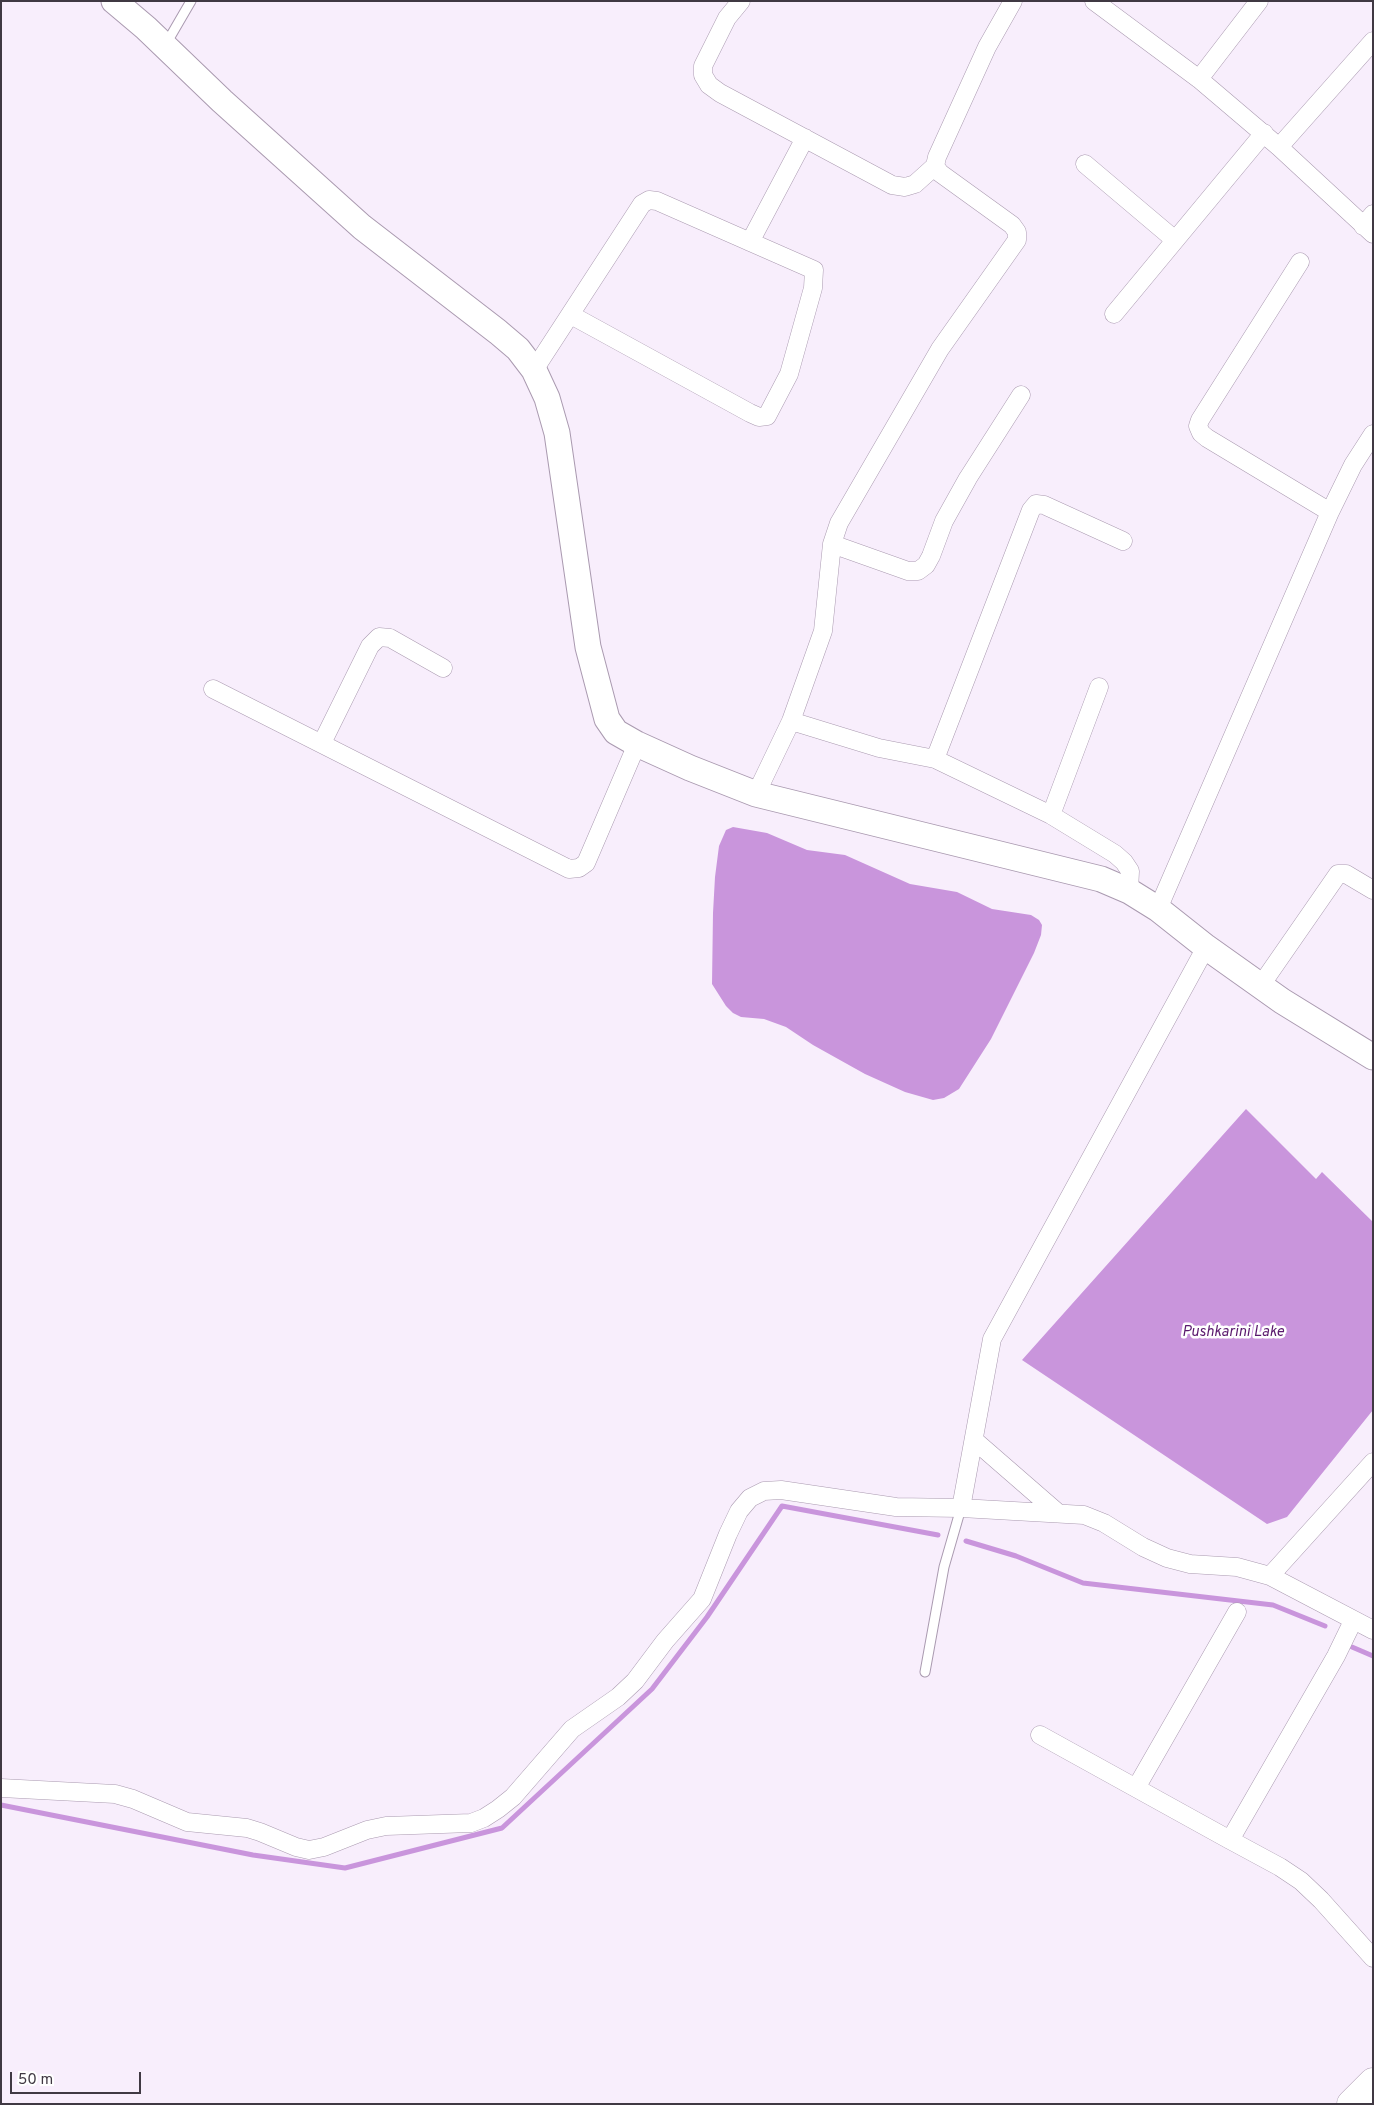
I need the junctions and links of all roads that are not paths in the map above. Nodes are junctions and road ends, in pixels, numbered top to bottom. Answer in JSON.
{"nodes":[{"id":1,"x":114,"y":1,"type":"edge"},
{"id":2,"x":191,"y":1,"type":"edge"},
{"id":3,"x":741,"y":1,"type":"edge"},
{"id":4,"x":1013,"y":1,"type":"edge"},
{"id":5,"x":1094,"y":1,"type":"edge"},
{"id":6,"x":1259,"y":1,"type":"edge"},
{"id":7,"x":1373,"y":40,"type":"edge"},
{"id":8,"x":165,"y":47,"type":"junction"},
{"id":9,"x":1198,"y":79,"type":"junction"},
{"id":10,"x":1264,"y":133,"type":"junction"},
{"id":11,"x":805,"y":138,"type":"junction"},
{"id":12,"x":1279,"y":147,"type":"junction"},
{"id":13,"x":1085,"y":164,"type":"dead end"},
{"id":14,"x":935,"y":166,"type":"junction"},
{"id":15,"x":1369,"y":225,"type":"edge"},
{"id":16,"x":1175,"y":240,"type":"junction"},
{"id":17,"x":750,"y":242,"type":"junction"},
{"id":18,"x":1300,"y":262,"type":"dead end"},
{"id":19,"x":1114,"y":314,"type":"dead end"},
{"id":20,"x":571,"y":315,"type":"junction"},
{"id":21,"x":534,"y":370,"type":"junction"},
{"id":22,"x":1021,"y":395,"type":"dead end"},
{"id":23,"x":1373,"y":434,"type":"edge"},
{"id":24,"x":1330,"y":512,"type":"junction"},
{"id":25,"x":1123,"y":541,"type":"dead end"},
{"id":26,"x":832,"y":544,"type":"junction"},
{"id":27,"x":443,"y":668,"type":"dead end"},
{"id":28,"x":1099,"y":687,"type":"dead end"},
{"id":29,"x":213,"y":689,"type":"dead end"},
{"id":30,"x":792,"y":722,"type":"junction"},
{"id":31,"x":322,"y":743,"type":"junction"},
{"id":32,"x":637,"y":744,"type":"junction"},
{"id":33,"x":935,"y":759,"type":"junction"},
{"id":34,"x":756,"y":794,"type":"junction"},
{"id":35,"x":1051,"y":815,"type":"junction"},
{"id":36,"x":1373,"y":890,"type":"edge"},
{"id":37,"x":1129,"y":891,"type":"junction"},
{"id":38,"x":1158,"y":909,"type":"junction"},
{"id":39,"x":1206,"y":947,"type":"junction"},
{"id":40,"x":1260,"y":985,"type":"junction"},
{"id":41,"x":1373,"y":1057,"type":"edge"},
{"id":42,"x":974,"y":1440,"type":"junction"},
{"id":43,"x":1373,"y":1462,"type":"edge"},
{"id":44,"x":961,"y":1508,"type":"junction"},
{"id":45,"x":1058,"y":1513,"type":"junction"},
{"id":46,"x":1270,"y":1576,"type":"junction"},
{"id":47,"x":1236,"y":1612,"type":"dead end"},
{"id":48,"x":1353,"y":1621,"type":"junction"},
{"id":49,"x":1373,"y":1630,"type":"edge"},
{"id":50,"x":925,"y":1672,"type":"dead end"},
{"id":51,"x":1040,"y":1735,"type":"dead end"},
{"id":52,"x":1,"y":1788,"type":"edge"},
{"id":53,"x":1136,"y":1788,"type":"junction"},
{"id":54,"x":1230,"y":1840,"type":"junction"},
{"id":55,"x":1373,"y":1958,"type":"edge"}],
"edges":[{"from":1,"to":8,"type":"main road"},
{"from":2,"to":8,"type":"lane"},
{"from":3,"to":11,"type":"street"},
{"from":4,"to":14,"type":"street"},
{"from":5,"to":9,"type":"street"},
{"from":6,"to":9,"type":"street"},
{"from":7,"to":12,"type":"street"},
{"from":8,"to":21,"type":"main road"},
{"from":9,"to":10,"type":"street"},
{"from":10,"to":12,"type":"street"},
{"from":10,"to":16,"type":"street"},
{"from":11,"to":14,"type":"street"},
{"from":11,"to":17,"type":"street"},
{"from":12,"to":15,"type":"street"},
{"from":13,"to":16,"type":"street"},
{"from":14,"to":26,"type":"street"},
{"from":16,"to":19,"type":"street"},
{"from":17,"to":20,"type":"street"},
{"from":17,"to":20,"type":"street"},
{"from":18,"to":24,"type":"street"},
{"from":20,"to":21,"type":"street"},
{"from":21,"to":32,"type":"main road"},
{"from":22,"to":26,"type":"street"},
{"from":23,"to":24,"type":"street"},
{"from":24,"to":38,"type":"street"},
{"from":25,"to":33,"type":"street"},
{"from":26,"to":30,"type":"street"},
{"from":27,"to":31,"type":"street"},
{"from":28,"to":35,"type":"street"},
{"from":29,"to":31,"type":"street"},
{"from":30,"to":33,"type":"street"},
{"from":30,"to":34,"type":"street"},
{"from":31,"to":32,"type":"street"},
{"from":32,"to":34,"type":"main road"},
{"from":33,"to":35,"type":"street"},
{"from":34,"to":37,"type":"main road"},
{"from":35,"to":37,"type":"street"},
{"from":36,"to":40,"type":"street"},
{"from":37,"to":38,"type":"main road"},
{"from":38,"to":39,"type":"main road"},
{"from":39,"to":40,"type":"main road"},
{"from":39,"to":42,"type":"street"},
{"from":40,"to":41,"type":"main road"},
{"from":42,"to":44,"type":"street"},
{"from":42,"to":45,"type":"street"},
{"from":43,"to":46,"type":"street"},
{"from":44,"to":45,"type":"street"},
{"from":44,"to":50,"type":"lane"},
{"from":44,"to":52,"type":"street"},
{"from":45,"to":46,"type":"street"},
{"from":46,"to":48,"type":"street"},
{"from":47,"to":53,"type":"street"},
{"from":48,"to":49,"type":"street"},
{"from":48,"to":54,"type":"street"},
{"from":51,"to":53,"type":"street"},
{"from":53,"to":54,"type":"street"},
{"from":54,"to":55,"type":"street"}]}
